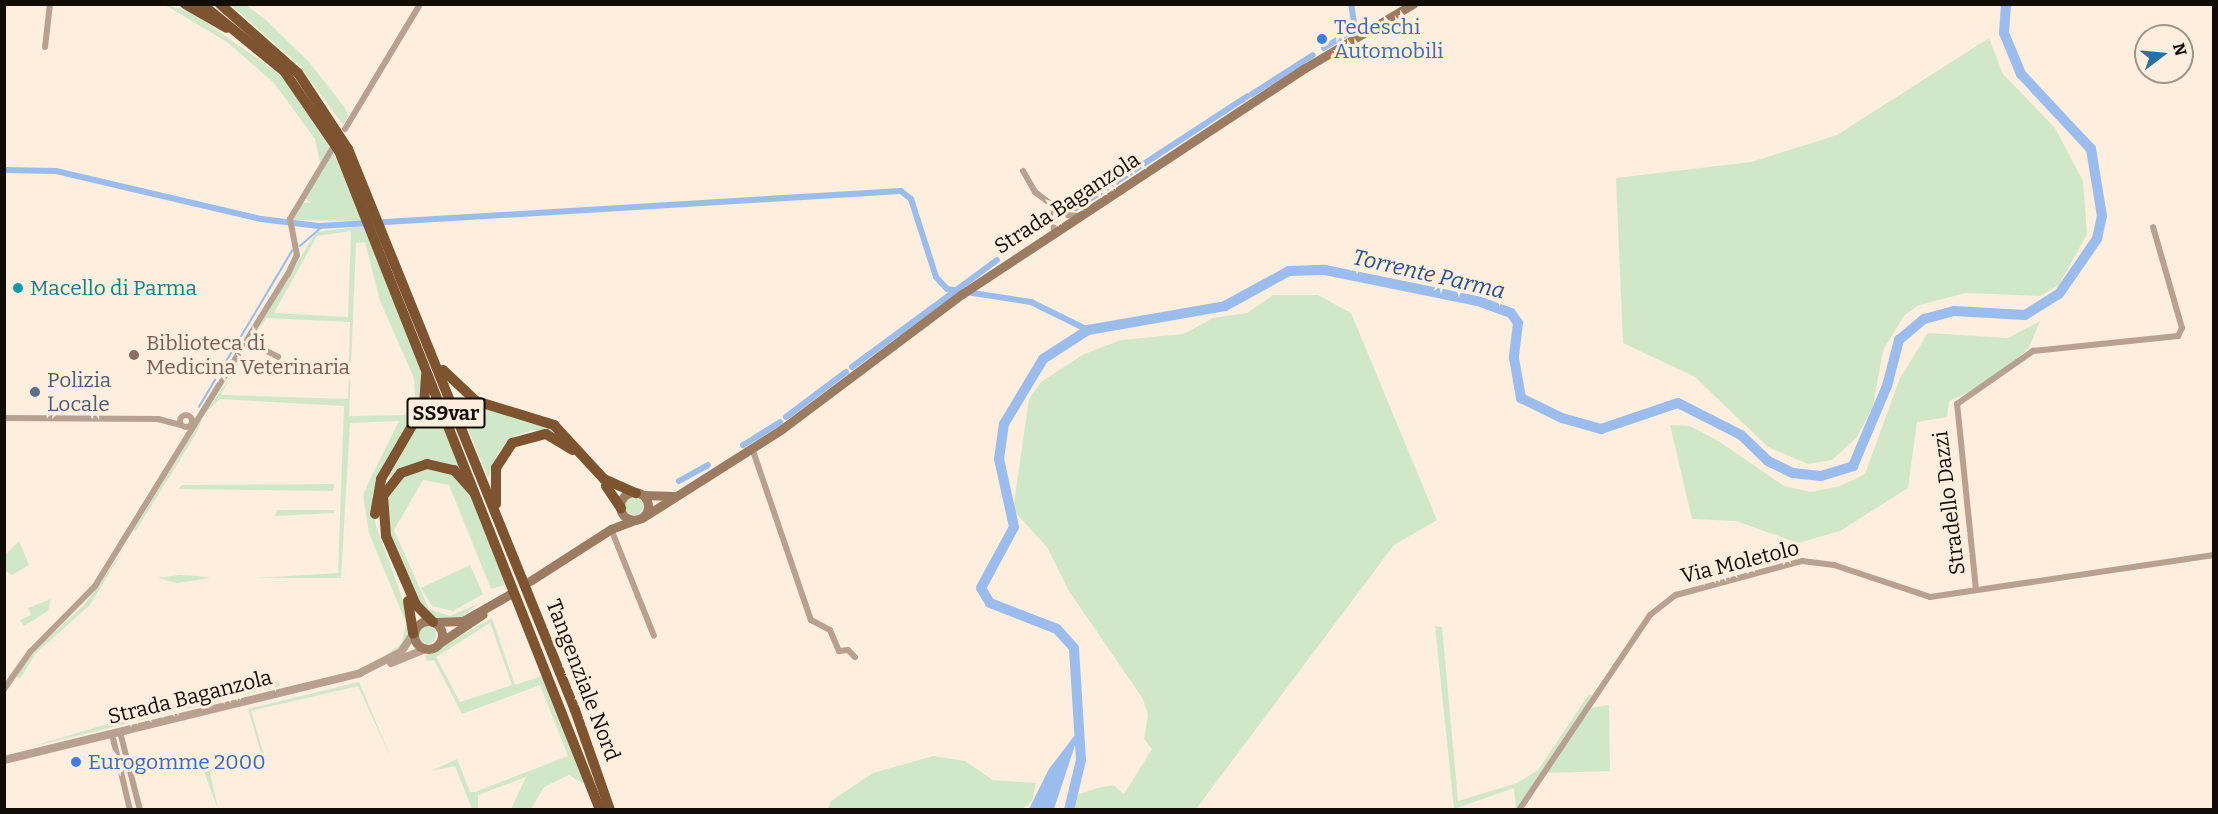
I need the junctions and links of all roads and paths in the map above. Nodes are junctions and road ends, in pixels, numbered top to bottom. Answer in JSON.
{"nodes":[{"id":1,"x":48,"y":4,"type":"edge"},
{"id":2,"x":185,"y":4,"type":"edge"},
{"id":3,"x":202,"y":4,"type":"edge"},
{"id":4,"x":220,"y":4,"type":"edge"},
{"id":5,"x":420,"y":4,"type":"edge"},
{"id":6,"x":1413,"y":4,"type":"edge"},
{"id":7,"x":45,"y":47,"type":"dead end"},
{"id":8,"x":284,"y":71,"type":"junction"},
{"id":9,"x":345,"y":129,"type":"dead end"},
{"id":10,"x":332,"y":149,"type":"dead end"},
{"id":11,"x":1023,"y":171,"type":"dead end"},
{"id":12,"x":361,"y":190,"type":"junction"},
{"id":13,"x":1059,"y":213,"type":"junction"},
{"id":14,"x":1081,"y":216,"type":"junction"},
{"id":15,"x":1067,"y":225,"type":"junction"},
{"id":16,"x":2153,"y":227,"type":"dead end"},
{"id":17,"x":1053,"y":234,"type":"junction"},
{"id":18,"x":388,"y":257,"type":"junction"},
{"id":19,"x":408,"y":295,"type":"junction"},
{"id":20,"x":414,"y":334,"type":"junction"},
{"id":21,"x":247,"y":341,"type":"junction"},
{"id":22,"x":278,"y":357,"type":"dead end"},
{"id":23,"x":202,"y":412,"type":"junction"},
{"id":24,"x":185,"y":416,"type":"junction"},
{"id":25,"x":4,"y":418,"type":"edge"},
{"id":26,"x":158,"y":418,"type":"junction"},
{"id":27,"x":191,"y":424,"type":"junction"},
{"id":28,"x":181,"y":426,"type":"junction"},
{"id":29,"x":183,"y":442,"type":"junction"},
{"id":30,"x":752,"y":448,"type":"junction"},
{"id":31,"x":638,"y":493,"type":"junction"},
{"id":32,"x":673,"y":496,"type":"junction"},
{"id":33,"x":621,"y":508,"type":"junction"},
{"id":34,"x":638,"y":519,"type":"junction"},
{"id":35,"x":611,"y":529,"type":"junction"},
{"id":36,"x":501,"y":551,"type":"junction"},
{"id":37,"x":2214,"y":555,"type":"edge"},
{"id":38,"x":513,"y":564,"type":"junction"},
{"id":39,"x":530,"y":581,"type":"dead end"},
{"id":40,"x":1976,"y":590,"type":"junction"},
{"id":41,"x":512,"y":593,"type":"dead end"},
{"id":42,"x":488,"y":610,"type":"junction"},
{"id":43,"x":433,"y":622,"type":"junction"},
{"id":44,"x":413,"y":634,"type":"junction"},
{"id":45,"x":654,"y":636,"type":"dead end"},
{"id":46,"x":441,"y":642,"type":"junction"},
{"id":47,"x":425,"y":649,"type":"junction"},
{"id":48,"x":855,"y":657,"type":"dead end"},
{"id":49,"x":382,"y":664,"type":"junction"},
{"id":50,"x":4,"y":689,"type":"edge"},
{"id":51,"x":116,"y":733,"type":"junction"},
{"id":52,"x":4,"y":760,"type":"edge"},
{"id":53,"x":130,"y":810,"type":"edge"},
{"id":54,"x":140,"y":810,"type":"edge"},
{"id":55,"x":600,"y":810,"type":"edge"},
{"id":56,"x":610,"y":810,"type":"edge"},
{"id":57,"x":1520,"y":810,"type":"edge"}],
"edges":[{"from":1,"to":7,"type":"street"},
{"from":2,"to":8,"type":"highway"},
{"from":3,"to":8,"type":"highway","number":"SS9var"},
{"from":4,"to":12,"type":"highway","number":"SS9var"},
{"from":5,"to":9,"type":"street"},
{"from":6,"to":14,"type":"main road","name":"Strada Baganzola"},
{"from":8,"to":12,"type":"highway","number":"SS9var"},
{"from":10,"to":21,"type":"street"},
{"from":11,"to":13,"type":"street"},
{"from":12,"to":18,"type":"highway","number":"SS9var"},
{"from":13,"to":14,"type":"street"},
{"from":13,"to":15,"type":"street"},
{"from":13,"to":17,"type":"street"},
{"from":14,"to":15,"type":"main road","name":"Strada Baganzola"},
{"from":15,"to":17,"type":"main road","name":"Strada Baganzola"},
{"from":16,"to":40,"type":"street","name":"Stradello Dazzi"},
{"from":17,"to":30,"type":"main road","name":"Strada Baganzola"},
{"from":18,"to":19,"type":"highway","number":"SS9var"},
{"from":18,"to":20,"type":"highway","number":"SS9var"},
{"from":19,"to":31,"type":"highway"},
{"from":19,"to":38,"type":"highway","number":"SS9var"},
{"from":20,"to":36,"type":"highway","number":"SS9var"},
{"from":20,"to":44,"type":"highway"},
{"from":21,"to":22,"type":"street"},
{"from":21,"to":23,"type":"street"},
{"from":23,"to":24,"type":"street"},
{"from":23,"to":27,"type":"street"},
{"from":24,"to":26,"type":"street"},
{"from":24,"to":27,"type":"street"},
{"from":24,"to":28,"type":"street"},
{"from":25,"to":26,"type":"street"},
{"from":26,"to":28,"type":"street"},
{"from":27,"to":28,"type":"street"},
{"from":27,"to":29,"type":"street"},
{"from":28,"to":29,"type":"street"},
{"from":29,"to":50,"type":"street"},
{"from":30,"to":32,"type":"main road","name":"Strada Baganzola"},
{"from":30,"to":48,"type":"street"},
{"from":31,"to":32,"type":"main road"},
{"from":31,"to":33,"type":"main road"},
{"from":31,"to":34,"type":"main road"},
{"from":32,"to":34,"type":"main road","name":"Strada Baganzola"},
{"from":33,"to":34,"type":"main road"},
{"from":33,"to":35,"type":"main road"},
{"from":33,"to":38,"type":"highway"},
{"from":34,"to":35,"type":"main road","name":"Strada Baganzola"},
{"from":35,"to":39,"type":"main road","name":"Strada Baganzola"},
{"from":35,"to":45,"type":"street"},
{"from":36,"to":38,"type":"highway","number":"SS9var"},
{"from":36,"to":43,"type":"highway"},
{"from":37,"to":40,"type":"street","name":"Via Moletolo"},
{"from":38,"to":55,"type":"highway","number":"SS9var"},
{"from":38,"to":56,"type":"highway","name":"Tangenziale Nord","number":"SS9var"},
{"from":40,"to":57,"type":"street","name":"Via Moletolo"},
{"from":41,"to":42,"type":"main road","name":"Strada Baganzola"},
{"from":42,"to":43,"type":"main road","name":"Strada Baganzola"},
{"from":42,"to":46,"type":"main road","name":"Strada Baganzola"},
{"from":43,"to":44,"type":"main road","name":"Strada Baganzola"},
{"from":43,"to":46,"type":"main road"},
{"from":44,"to":47,"type":"main road"},
{"from":44,"to":49,"type":"street","name":"Strada Baganzola"},
{"from":46,"to":47,"type":"main road","name":"Strada Baganzola"},
{"from":47,"to":49,"type":"street","name":"Strada Baganzola"},
{"from":49,"to":51,"type":"street","name":"Strada Baganzola"},
{"from":51,"to":52,"type":"street","name":"Strada Baganzola"},
{"from":51,"to":53,"type":"street"},
{"from":51,"to":54,"type":"street"}]}
